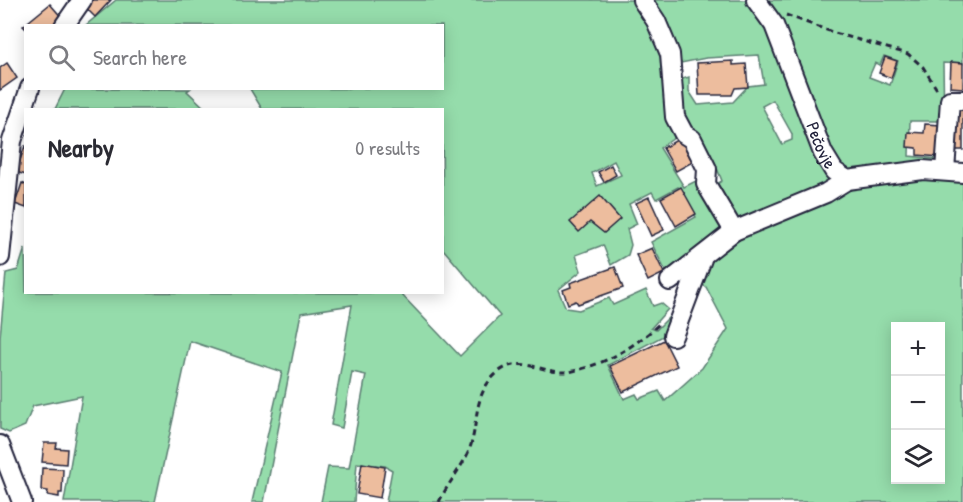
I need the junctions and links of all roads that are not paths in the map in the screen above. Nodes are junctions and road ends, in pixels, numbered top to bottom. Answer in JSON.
{"nodes":[{"id":1,"x":82,"y":0,"type":"edge"},
{"id":2,"x":642,"y":0,"type":"edge"},
{"id":3,"x":760,"y":5,"type":"edge"},
{"id":4,"x":65,"y":24,"type":"edge"},
{"id":5,"x":29,"y":90,"type":"edge"},
{"id":6,"x":956,"y":104,"type":"edge"},
{"id":7,"x":954,"y":172,"type":"edge"},
{"id":8,"x":847,"y":180,"type":"junction"},
{"id":9,"x":734,"y":231,"type":"junction"},
{"id":10,"x":704,"y":255,"type":"junction"},
{"id":11,"x":0,"y":257,"type":"edge"},
{"id":12,"x":670,"y":281,"type":"dead end"},
{"id":13,"x":668,"y":328,"type":"road end"},
{"id":14,"x":0,"y":446,"type":"edge"},
{"id":15,"x":22,"y":502,"type":"edge"}],
"edges":[{"from":1,"to":4,"type":"street"},
{"from":2,"to":9,"type":"street"},
{"from":3,"to":8,"type":"street","name":"Pečovje"},
{"from":5,"to":11,"type":"street"},
{"from":6,"to":7,"type":"street"},
{"from":7,"to":8,"type":"street","name":"Pečovje"},
{"from":8,"to":9,"type":"street"},
{"from":9,"to":10,"type":"street"},
{"from":10,"to":12,"type":"street"},
{"from":10,"to":13,"type":"street"},
{"from":14,"to":15,"type":"street"}]}
